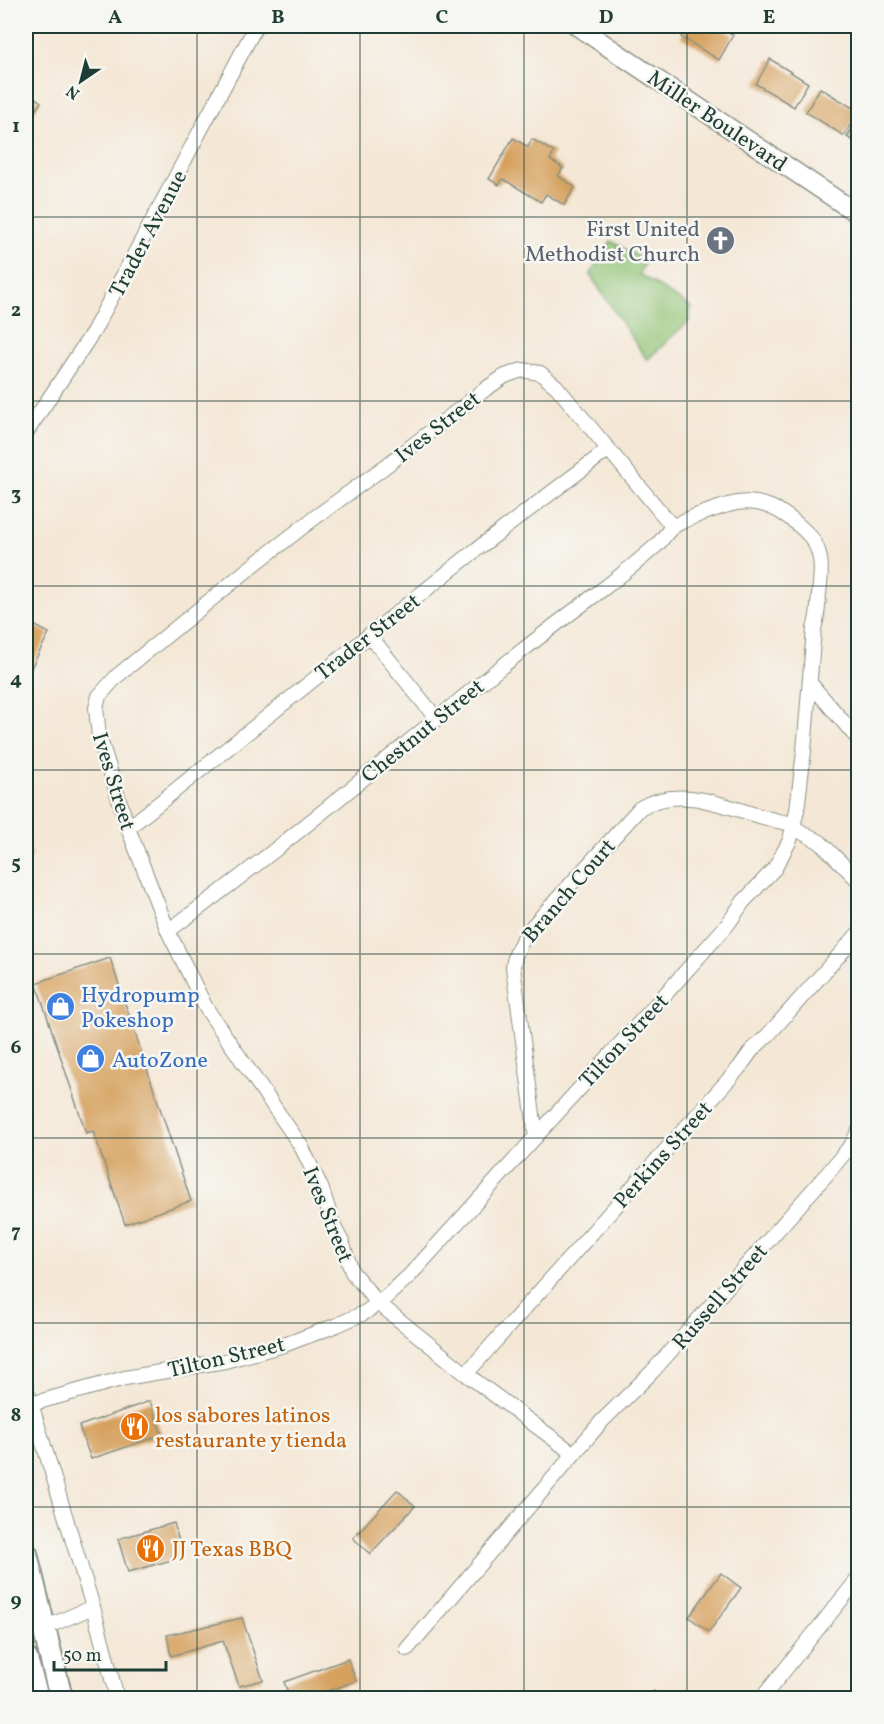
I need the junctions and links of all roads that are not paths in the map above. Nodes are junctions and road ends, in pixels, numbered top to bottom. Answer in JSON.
{"nodes":[{"id":1,"x":256,"y":26,"type":"edge"},
{"id":2,"x":577,"y":26,"type":"edge"},
{"id":3,"x":858,"y":214,"type":"edge"},
{"id":4,"x":26,"y":433,"type":"edge"},
{"id":5,"x":609,"y":449,"type":"junction"},
{"id":6,"x":673,"y":527,"type":"junction"},
{"id":7,"x":369,"y":635,"type":"junction"},
{"id":8,"x":810,"y":683,"type":"junction"},
{"id":9,"x":436,"y":718,"type":"junction"},
{"id":10,"x":858,"y":739,"type":"edge"},
{"id":11,"x":794,"y":824,"type":"junction"},
{"id":12,"x":128,"y":828,"type":"junction"},
{"id":13,"x":858,"y":880,"type":"edge"},
{"id":14,"x":168,"y":931,"type":"junction"},
{"id":15,"x":858,"y":934,"type":"edge"},
{"id":16,"x":858,"y":1132,"type":"edge"},
{"id":17,"x":536,"y":1137,"type":"junction"},
{"id":18,"x":378,"y":1303,"type":"junction"},
{"id":19,"x":466,"y":1374,"type":"junction"},
{"id":20,"x":26,"y":1387,"type":"edge"},
{"id":21,"x":31,"y":1404,"type":"junction"},
{"id":22,"x":574,"y":1454,"type":"junction"},
{"id":23,"x":26,"y":1554,"type":"edge"},
{"id":24,"x":858,"y":1579,"type":"edge"},
{"id":25,"x":93,"y":1607,"type":"junction"},
{"id":26,"x":35,"y":1631,"type":"edge"},
{"id":27,"x":407,"y":1649,"type":"dead end"},
{"id":28,"x":26,"y":1659,"type":"edge"},
{"id":29,"x":37,"y":1698,"type":"edge"},
{"id":30,"x":62,"y":1698,"type":"edge"},
{"id":31,"x":117,"y":1698,"type":"edge"},
{"id":32,"x":762,"y":1698,"type":"edge"}],
"edges":[{"from":1,"to":4,"type":"street","name":"Trader Avenue"},
{"from":2,"to":3,"type":"street","name":"Miller Boulevard"},
{"from":5,"to":6,"type":"street","name":"Ives Street"},
{"from":5,"to":7,"type":"street","name":"Trader Street"},
{"from":5,"to":12,"type":"street","name":"Ives Street"},
{"from":6,"to":8,"type":"street","name":"Tilton Street"},
{"from":6,"to":9,"type":"street","name":"Chestnut Street"},
{"from":7,"to":9,"type":"street"},
{"from":7,"to":12,"type":"street","name":"Trader Street"},
{"from":8,"to":10,"type":"street"},
{"from":8,"to":11,"type":"street","name":"Tilton Street"},
{"from":9,"to":14,"type":"street","name":"Chestnut Street"},
{"from":11,"to":13,"type":"street"},
{"from":11,"to":17,"type":"street","name":"Tilton Street"},
{"from":11,"to":17,"type":"street","name":"Branch Court"},
{"from":12,"to":14,"type":"street","name":"Ives Street"},
{"from":14,"to":18,"type":"street","name":"Ives Street"},
{"from":15,"to":19,"type":"street","name":"Perkins Street"},
{"from":16,"to":22,"type":"street","name":"Russell Street"},
{"from":17,"to":18,"type":"street","name":"Tilton Street"},
{"from":18,"to":19,"type":"street","name":"Ives Street"},
{"from":18,"to":21,"type":"street","name":"Tilton Street"},
{"from":19,"to":22,"type":"street"},
{"from":20,"to":21,"type":"street"},
{"from":21,"to":25,"type":"street"},
{"from":22,"to":27,"type":"street","name":"Russell Street"},
{"from":23,"to":26,"type":"main road"},
{"from":24,"to":32,"type":"street"},
{"from":25,"to":26,"type":"street"},
{"from":25,"to":31,"type":"street"},
{"from":26,"to":30,"type":"main road"},
{"from":28,"to":29,"type":"main road"}]}
